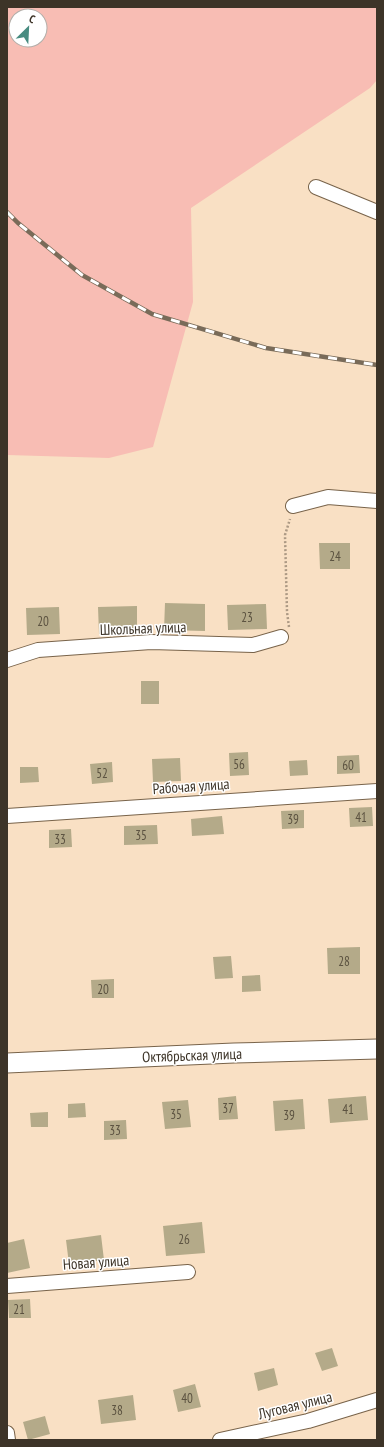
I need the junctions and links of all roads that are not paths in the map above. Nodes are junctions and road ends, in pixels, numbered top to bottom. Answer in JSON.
{"nodes":[{"id":1,"x":316,"y":187,"type":"dead end"},
{"id":2,"x":377,"y":212,"type":"edge"},
{"id":3,"x":377,"y":501,"type":"edge"},
{"id":4,"x":293,"y":506,"type":"road end"},
{"id":5,"x":281,"y":637,"type":"road end"},
{"id":6,"x":7,"y":660,"type":"edge"},
{"id":7,"x":377,"y":791,"type":"edge"},
{"id":8,"x":7,"y":816,"type":"edge"},
{"id":9,"x":377,"y":1049,"type":"edge"},
{"id":10,"x":7,"y":1063,"type":"edge"},
{"id":11,"x":188,"y":1272,"type":"dead end"},
{"id":12,"x":7,"y":1286,"type":"edge"},
{"id":13,"x":377,"y":1400,"type":"edge"},
{"id":14,"x":7,"y":1433,"type":"edge"},
{"id":15,"x":8,"y":1440,"type":"edge"},
{"id":16,"x":220,"y":1440,"type":"edge"}],
"edges":[{"from":1,"to":2,"type":"street"},
{"from":3,"to":4,"type":"street"},
{"from":5,"to":6,"type":"street","name":"Школьная улица"},
{"from":7,"to":8,"type":"street","name":"Рабочая улица"},
{"from":9,"to":10,"type":"street","name":"Октябрьская улица"},
{"from":11,"to":12,"type":"street","name":"Новая улица"},
{"from":13,"to":16,"type":"street","name":"Луговая улица"},
{"from":14,"to":15,"type":"street"}]}
